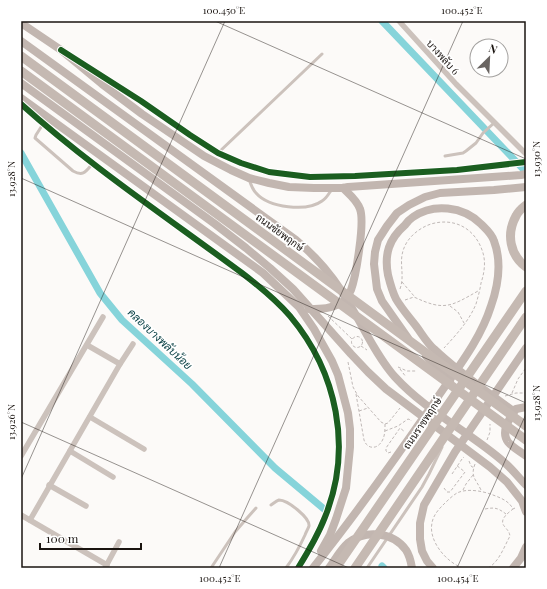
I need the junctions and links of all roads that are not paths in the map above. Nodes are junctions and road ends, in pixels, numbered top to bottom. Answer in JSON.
{"nodes":[{"id":1,"x":399,"y":21,"type":"edge"},
{"id":2,"x":21,"y":23,"type":"edge"},
{"id":3,"x":21,"y":41,"type":"edge"},
{"id":4,"x":61,"y":50,"type":"junction"},
{"id":5,"x":322,"y":54,"type":"dead end"},
{"id":6,"x":21,"y":56,"type":"edge"},
{"id":7,"x":21,"y":71,"type":"edge"},
{"id":8,"x":21,"y":83,"type":"edge"},
{"id":9,"x":21,"y":98,"type":"edge"},
{"id":10,"x":21,"y":104,"type":"edge"},
{"id":11,"x":43,"y":124,"type":"junction"},
{"id":12,"x":493,"y":125,"type":"junction"},
{"id":13,"x":218,"y":153,"type":"junction"},
{"id":14,"x":526,"y":154,"type":"edge"},
{"id":15,"x":445,"y":156,"type":"dead end"},
{"id":16,"x":525,"y":162,"type":"edge"},
{"id":17,"x":93,"y":163,"type":"junction"},
{"id":18,"x":524,"y":174,"type":"edge"},
{"id":19,"x":249,"y":178,"type":"junction"},
{"id":20,"x":524,"y":187,"type":"edge"},
{"id":21,"x":332,"y":188,"type":"junction"},
{"id":22,"x":343,"y":188,"type":"junction"},
{"id":23,"x":526,"y":205,"type":"edge"},
{"id":24,"x":526,"y":267,"type":"edge"},
{"id":25,"x":526,"y":291,"type":"edge"},
{"id":26,"x":299,"y":307,"type":"junction"},
{"id":27,"x":103,"y":317,"type":"dead end"},
{"id":28,"x":526,"y":317,"type":"edge"},
{"id":29,"x":133,"y":344,"type":"dead end"},
{"id":30,"x":86,"y":345,"type":"junction"},
{"id":31,"x":526,"y":348,"type":"edge"},
{"id":32,"x":120,"y":364,"type":"junction"},
{"id":33,"x":526,"y":407,"type":"edge"},
{"id":34,"x":90,"y":417,"type":"junction"},
{"id":35,"x":526,"y":421,"type":"edge"},
{"id":36,"x":526,"y":426,"type":"edge"},
{"id":37,"x":451,"y":427,"type":"junction"},
{"id":38,"x":526,"y":438,"type":"edge"},
{"id":39,"x":144,"y":449,"type":"dead end"},
{"id":40,"x":70,"y":451,"type":"junction"},
{"id":41,"x":21,"y":456,"type":"edge"},
{"id":42,"x":526,"y":456,"type":"edge"},
{"id":43,"x":113,"y":477,"type":"dead end"},
{"id":44,"x":49,"y":485,"type":"junction"},
{"id":45,"x":526,"y":485,"type":"edge"},
{"id":46,"x":271,"y":505,"type":"dead end"},
{"id":47,"x":86,"y":506,"type":"dead end"},
{"id":48,"x":256,"y":508,"type":"dead end"},
{"id":49,"x":523,"y":509,"type":"edge"},
{"id":50,"x":21,"y":515,"type":"edge"},
{"id":51,"x":30,"y":520,"type":"junction"},
{"id":52,"x":120,"y":542,"type":"dead end"},
{"id":53,"x":526,"y":547,"type":"edge"},
{"id":54,"x":106,"y":567,"type":"edge"},
{"id":55,"x":210,"y":568,"type":"edge"},
{"id":56,"x":286,"y":568,"type":"edge"},
{"id":57,"x":298,"y":568,"type":"edge"},
{"id":58,"x":313,"y":568,"type":"edge"},
{"id":59,"x":329,"y":568,"type":"edge"},
{"id":60,"x":336,"y":568,"type":"edge"},
{"id":61,"x":355,"y":568,"type":"edge"},
{"id":62,"x":367,"y":568,"type":"edge"},
{"id":63,"x":412,"y":568,"type":"edge"},
{"id":64,"x":434,"y":568,"type":"edge"},
{"id":65,"x":513,"y":568,"type":"edge"}],
"edges":[{"from":1,"to":12,"type":"street","name":"บางพลับ 6"},
{"from":2,"to":4,"type":"main road"},
{"from":3,"to":45,"type":"main road"},
{"from":4,"to":13,"type":"street"},
{"from":4,"to":19,"type":"main road"},
{"from":5,"to":13,"type":"lane"},
{"from":6,"to":36,"type":"main road","name":"ถนนชัยพฤกษ์"},
{"from":7,"to":38,"type":"main road"},
{"from":8,"to":49,"type":"main road"},
{"from":9,"to":26,"type":"main road"},
{"from":10,"to":11,"type":"street"},
{"from":11,"to":17,"type":"street"},
{"from":11,"to":17,"type":"lane"},
{"from":12,"to":14,"type":"street","name":"บางพลับ 6"},
{"from":12,"to":15,"type":"lane"},
{"from":13,"to":16,"type":"street"},
{"from":17,"to":57,"type":"street"},
{"from":18,"to":22,"type":"main road"},
{"from":19,"to":21,"type":"main road"},
{"from":19,"to":21,"type":"lane"},
{"from":20,"to":38,"type":"main road"},
{"from":21,"to":22,"type":"main road"},
{"from":22,"to":26,"type":"main road"},
{"from":23,"to":24,"type":"main road"},
{"from":25,"to":60,"type":"main road","name":"ถนนราชพฤกษ์"},
{"from":26,"to":58,"type":"main road"},
{"from":27,"to":30,"type":"street"},
{"from":28,"to":37,"type":"main road"},
{"from":29,"to":32,"type":"street"},
{"from":30,"to":32,"type":"street"},
{"from":30,"to":41,"type":"street"},
{"from":31,"to":64,"type":"main road"},
{"from":32,"to":34,"type":"street"},
{"from":33,"to":42,"type":"main road"},
{"from":34,"to":39,"type":"street"},
{"from":34,"to":40,"type":"street"},
{"from":35,"to":58,"type":"main road"},
{"from":37,"to":61,"type":"main road"},
{"from":37,"to":62,"type":"lane"},
{"from":40,"to":43,"type":"street"},
{"from":40,"to":44,"type":"street"},
{"from":44,"to":47,"type":"street"},
{"from":44,"to":51,"type":"street"},
{"from":46,"to":56,"type":"lane"},
{"from":48,"to":55,"type":"lane"},
{"from":50,"to":51,"type":"street"},
{"from":51,"to":54,"type":"street"},
{"from":52,"to":54,"type":"street"},
{"from":53,"to":65,"type":"main road"},
{"from":59,"to":63,"type":"main road"}]}
